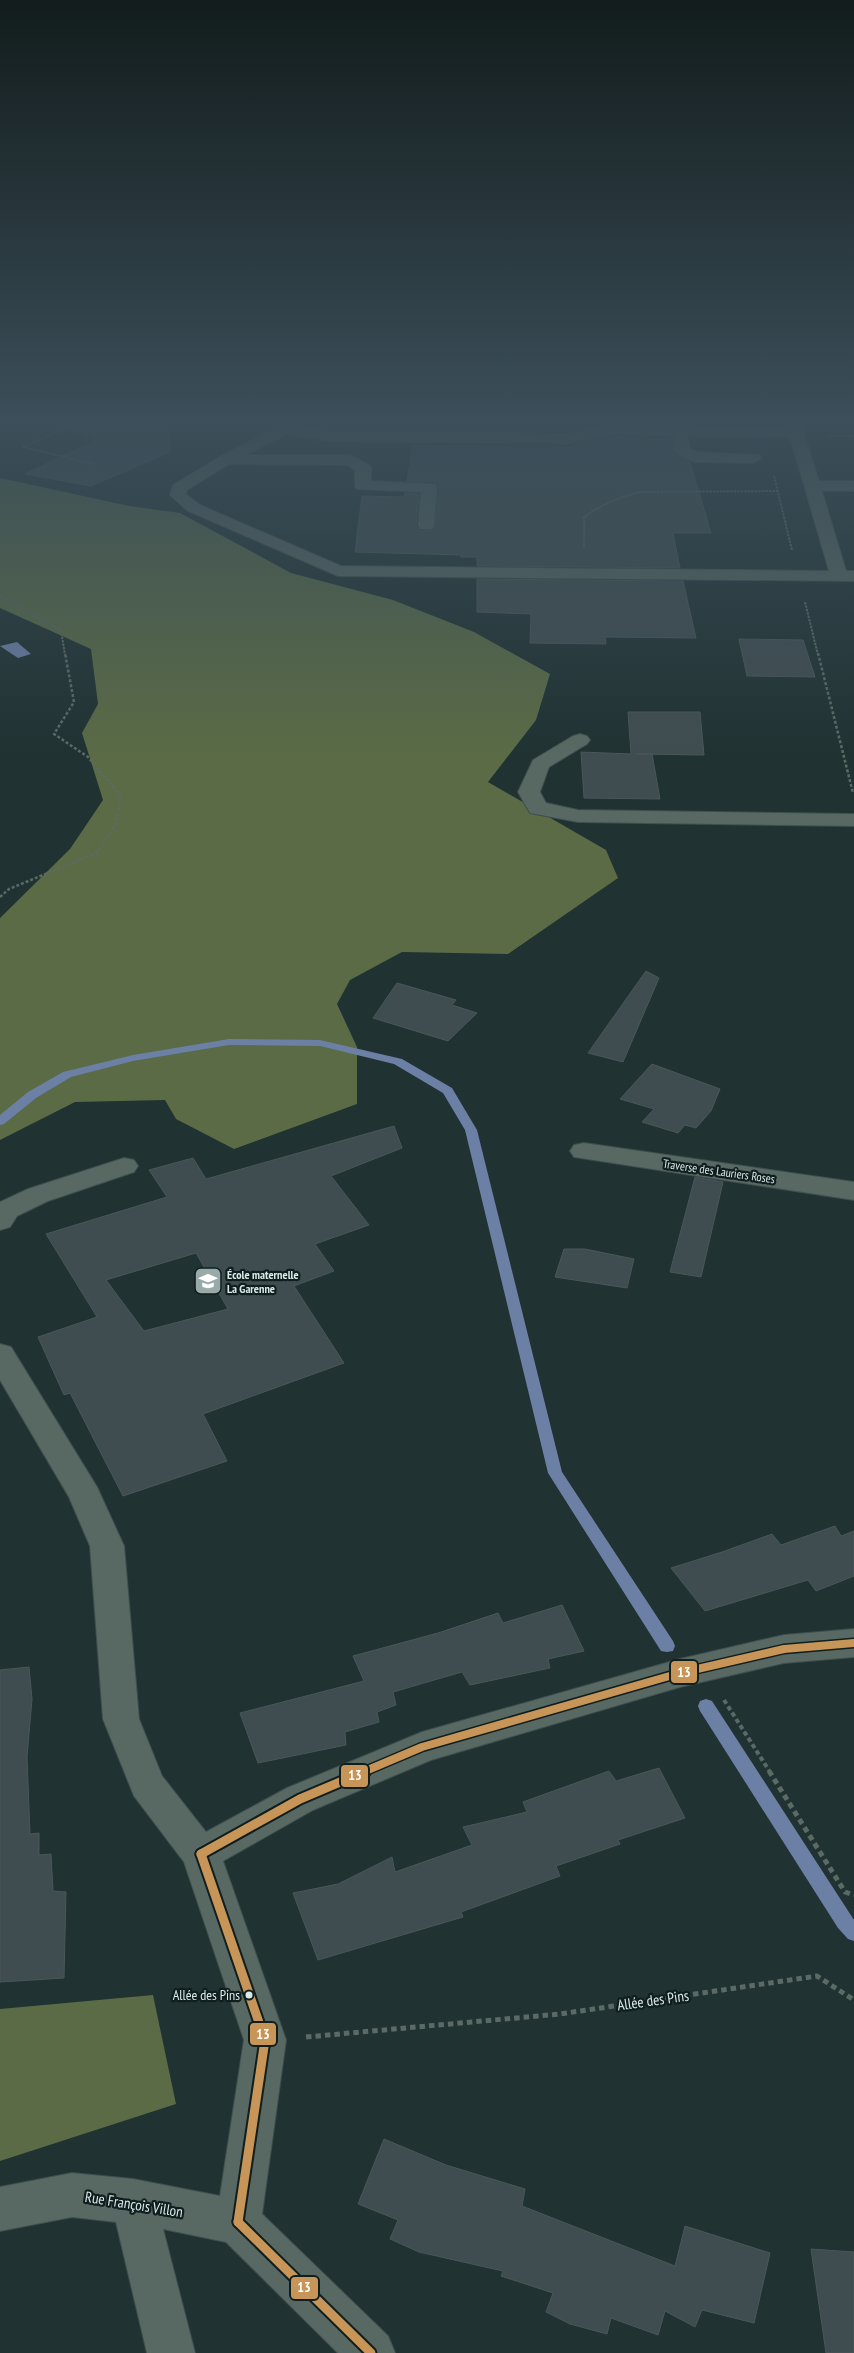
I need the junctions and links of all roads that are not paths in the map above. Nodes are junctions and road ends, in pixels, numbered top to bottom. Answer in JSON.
{"nodes":[{"id":1,"x":253,"y":534,"type":"edge"},
{"id":2,"x":831,"y":534,"type":"edge"},
{"id":3,"x":847,"y":576,"type":"edge"},
{"id":4,"x":580,"y":740,"type":"dead end"},
{"id":5,"x":854,"y":820,"type":"edge"},
{"id":6,"x":584,"y":1151,"type":"dead end"},
{"id":7,"x":124,"y":1166,"type":"dead end"},
{"id":8,"x":854,"y":1191,"type":"edge"},
{"id":9,"x":0,"y":1221,"type":"edge"},
{"id":10,"x":0,"y":1354,"type":"edge"},
{"id":11,"x":854,"y":1643,"type":"edge"},
{"id":12,"x":201,"y":1854,"type":"junction"},
{"id":13,"x":133,"y":2201,"type":"junction"},
{"id":14,"x":0,"y":2209,"type":"edge"},
{"id":15,"x":238,"y":2222,"type":"junction"},
{"id":16,"x":171,"y":2353,"type":"edge"},
{"id":17,"x":371,"y":2353,"type":"edge"}],
"edges":[{"from":1,"to":3,"type":"street"},
{"from":2,"to":3,"type":"street"},
{"from":4,"to":5,"type":"street"},
{"from":6,"to":8,"type":"street","name":"Traverse des Lauriers Roses"},
{"from":7,"to":9,"type":"street"},
{"from":10,"to":12,"type":"street"},
{"from":11,"to":12,"type":"street"},
{"from":12,"to":15,"type":"street"},
{"from":13,"to":14,"type":"street","name":"Rue François Villon"},
{"from":13,"to":15,"type":"street","name":"Rue François Villon"},
{"from":13,"to":16,"type":"street"},
{"from":15,"to":17,"type":"street"}]}
